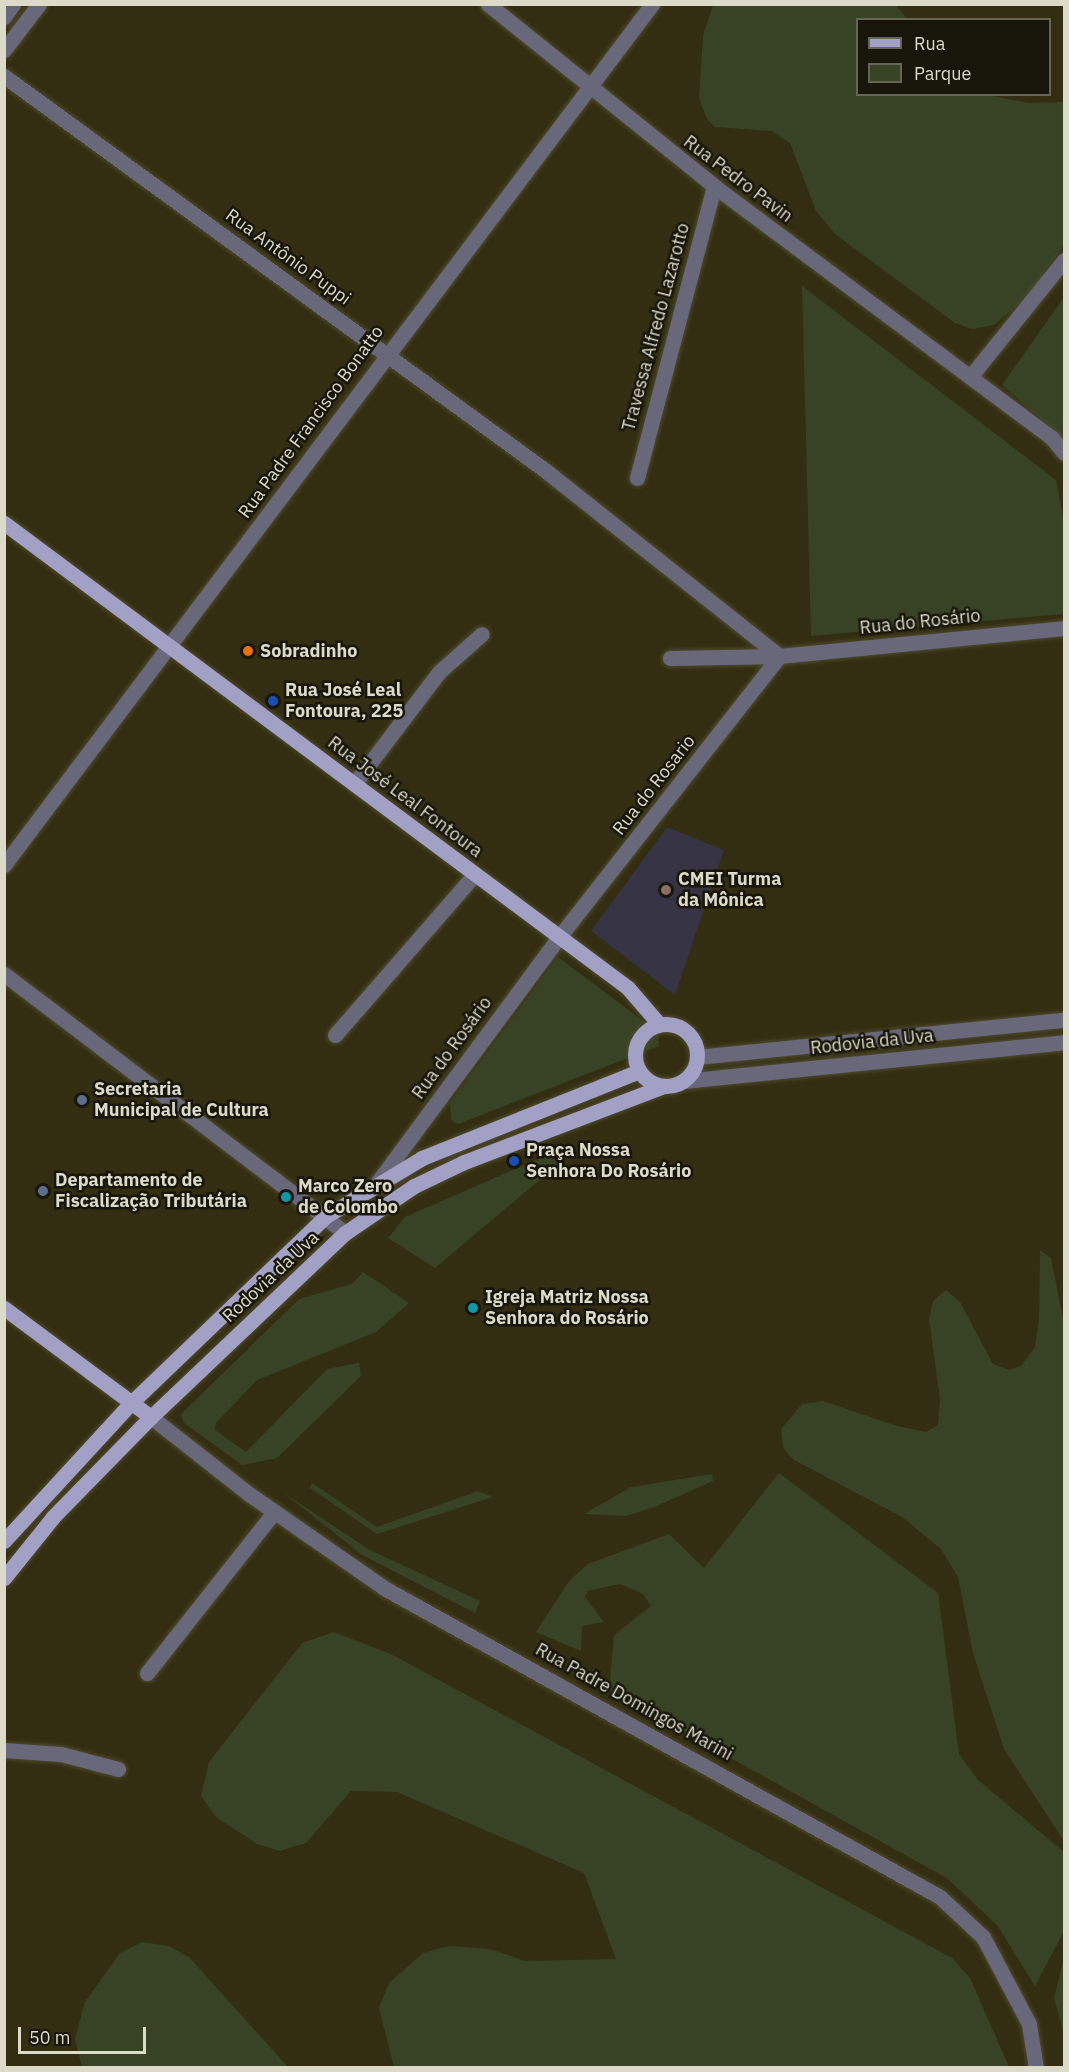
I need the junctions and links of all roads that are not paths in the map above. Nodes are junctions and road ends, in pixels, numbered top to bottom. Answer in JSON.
{"nodes":[{"id":1,"x":13,"y":4,"type":"edge"},
{"id":2,"x":39,"y":4,"type":"edge"},
{"id":3,"x":488,"y":4,"type":"edge"},
{"id":4,"x":652,"y":4,"type":"edge"},
{"id":5,"x":4,"y":16,"type":"edge"},
{"id":6,"x":4,"y":50,"type":"edge"},
{"id":7,"x":4,"y":76,"type":"edge"},
{"id":8,"x":589,"y":88,"type":"junction"},
{"id":9,"x":714,"y":186,"type":"junction"},
{"id":10,"x":1065,"y":260,"type":"edge"},
{"id":11,"x":387,"y":352,"type":"junction"},
{"id":12,"x":970,"y":377,"type":"junction"},
{"id":13,"x":1065,"y":453,"type":"edge"},
{"id":14,"x":637,"y":478,"type":"dead end"},
{"id":15,"x":4,"y":523,"type":"edge"},
{"id":16,"x":1065,"y":628,"type":"edge"},
{"id":17,"x":482,"y":634,"type":"dead end"},
{"id":18,"x":170,"y":646,"type":"junction"},
{"id":19,"x":779,"y":656,"type":"junction"},
{"id":20,"x":670,"y":658,"type":"dead end"},
{"id":21,"x":354,"y":784,"type":"junction"},
{"id":22,"x":4,"y":865,"type":"edge"},
{"id":23,"x":475,"y":874,"type":"junction"},
{"id":24,"x":559,"y":937,"type":"junction"},
{"id":25,"x":4,"y":974,"type":"edge"},
{"id":26,"x":1065,"y":1020,"type":"edge"},
{"id":27,"x":659,"y":1024,"type":"junction"},
{"id":28,"x":335,"y":1035,"type":"dead end"},
{"id":29,"x":1065,"y":1042,"type":"edge"},
{"id":30,"x":697,"y":1057,"type":"junction"},
{"id":31,"x":639,"y":1071,"type":"junction"},
{"id":32,"x":683,"y":1081,"type":"junction"},
{"id":33,"x":664,"y":1086,"type":"junction"},
{"id":34,"x":376,"y":1183,"type":"junction"},
{"id":35,"x":327,"y":1216,"type":"junction"},
{"id":36,"x":345,"y":1233,"type":"junction"},
{"id":37,"x":4,"y":1308,"type":"edge"},
{"id":38,"x":132,"y":1402,"type":"junction"},
{"id":39,"x":151,"y":1417,"type":"junction"},
{"id":40,"x":274,"y":1512,"type":"junction"},
{"id":41,"x":4,"y":1541,"type":"edge"},
{"id":42,"x":4,"y":1578,"type":"edge"},
{"id":43,"x":147,"y":1673,"type":"dead end"},
{"id":44,"x":4,"y":1750,"type":"edge"},
{"id":45,"x":118,"y":1769,"type":"dead end"},
{"id":46,"x":1036,"y":2067,"type":"edge"}],
"edges":[{"from":1,"to":5,"type":"street"},
{"from":2,"to":6,"type":"street"},
{"from":3,"to":8,"type":"street","name":"Rua Pedro Pavin"},
{"from":4,"to":8,"type":"street","name":"Rua Padre Francisco Bonatto"},
{"from":7,"to":11,"type":"street","name":"Rua Antônio Puppi"},
{"from":8,"to":9,"type":"street","name":"Rua Pedro Pavin"},
{"from":8,"to":11,"type":"street","name":"Rua Padre Francisco Bonatto"},
{"from":9,"to":12,"type":"street","name":"Rua Pedro Pavin"},
{"from":9,"to":14,"type":"street","name":"Travessa Alfredo Lazarotto"},
{"from":10,"to":12,"type":"street"},
{"from":11,"to":18,"type":"street","name":"Rua Padre Francisco Bonatto"},
{"from":11,"to":19,"type":"street","name":"Rua Antônio Puppi"},
{"from":12,"to":13,"type":"street","name":"Rua Pedro Pavin"},
{"from":15,"to":18,"type":"main road","name":"Rua José Leal Fontoura"},
{"from":16,"to":19,"type":"street","name":"Rua do Rosário"},
{"from":17,"to":21,"type":"street"},
{"from":18,"to":21,"type":"main road","name":"Rua José Leal Fontoura"},
{"from":18,"to":22,"type":"street","name":"Rua Padre Francisco Bonatto"},
{"from":19,"to":20,"type":"street","name":"Rua do Rosário"},
{"from":19,"to":24,"type":"street","name":"Rua do Rosario"},
{"from":21,"to":23,"type":"main road","name":"Rua José Leal Fontoura"},
{"from":23,"to":24,"type":"main road","name":"Rua José Leal Fontoura"},
{"from":23,"to":28,"type":"street"},
{"from":24,"to":27,"type":"main road","name":"Rua José Leal Fontoura"},
{"from":24,"to":34,"type":"street","name":"Rua do Rosário"},
{"from":25,"to":35,"type":"street"},
{"from":26,"to":30,"type":"street","name":"Rodovia da Uva"},
{"from":27,"to":30,"type":"main road"},
{"from":27,"to":31,"type":"main road"},
{"from":29,"to":32,"type":"street","name":"Rodovia da Uva"},
{"from":30,"to":32,"type":"main road"},
{"from":31,"to":33,"type":"main road"},
{"from":31,"to":34,"type":"main road","name":"Rodovia da Uva"},
{"from":32,"to":33,"type":"main road"},
{"from":33,"to":36,"type":"main road","name":"Rodovia da Uva"},
{"from":34,"to":35,"type":"main road","name":"Rodovia da Uva"},
{"from":35,"to":36,"type":"street"},
{"from":35,"to":38,"type":"main road","name":"Rodovia da Uva"},
{"from":36,"to":39,"type":"main road","name":"Rodovia da Uva"},
{"from":37,"to":38,"type":"main road"},
{"from":38,"to":39,"type":"main road"},
{"from":38,"to":41,"type":"main road","name":"Rodovia da Uva"},
{"from":39,"to":40,"type":"street","name":"Rua Padre Domingos Marini"},
{"from":39,"to":42,"type":"main road","name":"Rodovia da Uva"},
{"from":40,"to":43,"type":"street"},
{"from":40,"to":46,"type":"street","name":"Rua Padre Domingos Marini"},
{"from":44,"to":45,"type":"street"}]}
